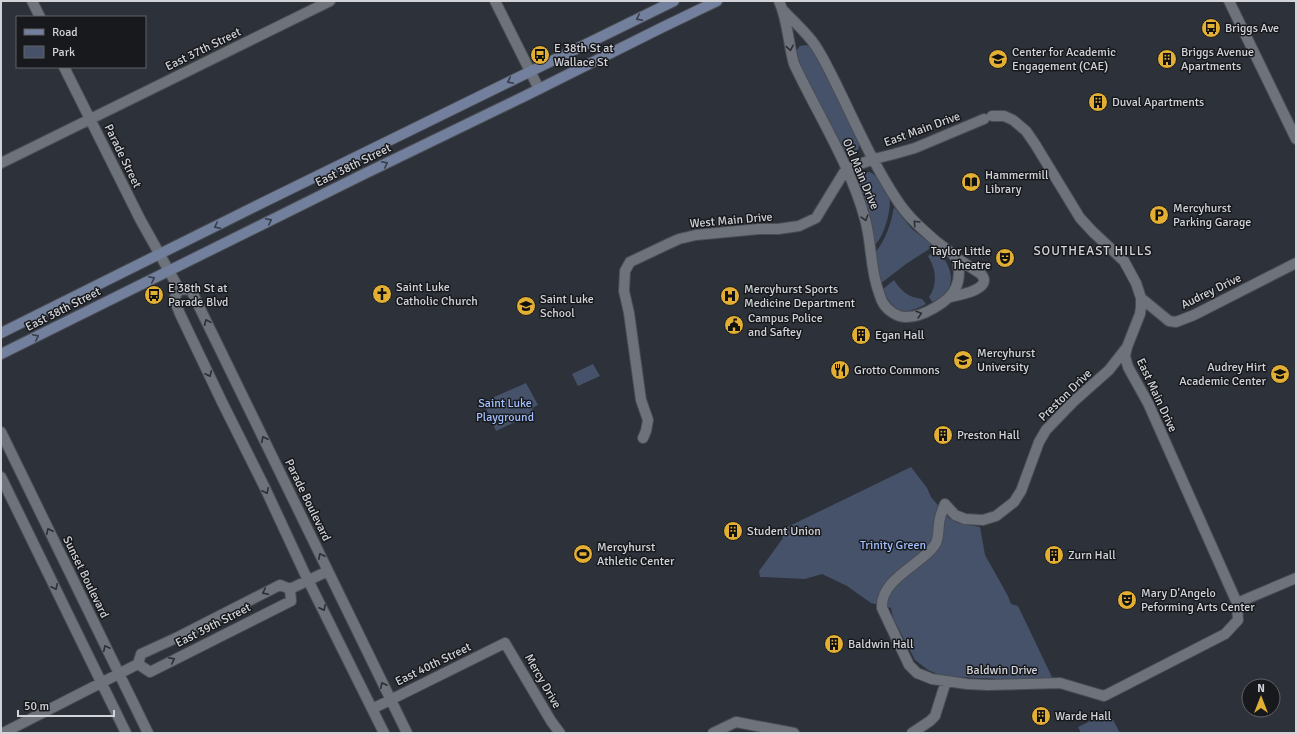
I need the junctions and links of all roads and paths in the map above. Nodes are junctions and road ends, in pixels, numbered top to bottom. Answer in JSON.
{"nodes":[{"id":1,"x":32,"y":1,"type":"edge"},
{"id":2,"x":330,"y":1,"type":"edge"},
{"id":3,"x":496,"y":1,"type":"edge"},
{"id":4,"x":674,"y":1,"type":"edge"},
{"id":5,"x":717,"y":1,"type":"edge"},
{"id":6,"x":1228,"y":1,"type":"edge"},
{"id":7,"x":781,"y":5,"type":"edge"},
{"id":8,"x":40,"y":16,"type":"edge"},
{"id":9,"x":65,"y":68,"type":"edge"},
{"id":10,"x":530,"y":71,"type":"junction"},
{"id":11,"x":539,"y":89,"type":"junction"},
{"id":12,"x":91,"y":119,"type":"junction"},
{"id":13,"x":1296,"y":139,"type":"edge"},
{"id":14,"x":874,"y":159,"type":"junction"},
{"id":15,"x":1,"y":163,"type":"edge"},
{"id":16,"x":846,"y":169,"type":"junction"},
{"id":17,"x":161,"y":255,"type":"junction"},
{"id":18,"x":955,"y":257,"type":"junction"},
{"id":19,"x":1296,"y":263,"type":"edge"},
{"id":20,"x":169,"y":271,"type":"junction"},
{"id":21,"x":179,"y":289,"type":"junction"},
{"id":22,"x":950,"y":297,"type":"junction"},
{"id":23,"x":1141,"y":298,"type":"junction"},
{"id":24,"x":1,"y":333,"type":"edge"},
{"id":25,"x":1127,"y":347,"type":"junction"},
{"id":26,"x":1,"y":354,"type":"edge"},
{"id":27,"x":1,"y":432,"type":"edge"},
{"id":28,"x":643,"y":438,"type":"dead end"},
{"id":29,"x":1,"y":477,"type":"edge"},
{"id":30,"x":945,"y":504,"type":"joint"},
{"id":31,"x":328,"y":571,"type":"junction"},
{"id":32,"x":1296,"y":578,"type":"edge"},
{"id":33,"x":308,"y":580,"type":"junction"},
{"id":34,"x":290,"y":589,"type":"junction"},
{"id":35,"x":1237,"y":603,"type":"junction"},
{"id":36,"x":1225,"y":634,"type":"joint"},
{"id":37,"x":505,"y":643,"type":"joint"},
{"id":38,"x":138,"y":664,"type":"junction"},
{"id":39,"x":119,"y":674,"type":"junction"},
{"id":40,"x":946,"y":681,"type":"junction"},
{"id":41,"x":102,"y":683,"type":"junction"},
{"id":42,"x":390,"y":699,"type":"junction"},
{"id":43,"x":372,"y":709,"type":"junction"},
{"id":44,"x":3,"y":733,"type":"edge"},
{"id":45,"x":126,"y":733,"type":"edge"},
{"id":46,"x":148,"y":733,"type":"edge"},
{"id":47,"x":384,"y":733,"type":"edge"},
{"id":48,"x":407,"y":733,"type":"edge"},
{"id":49,"x":560,"y":733,"type":"edge"},
{"id":50,"x":713,"y":733,"type":"edge"},
{"id":51,"x":794,"y":733,"type":"edge"},
{"id":52,"x":912,"y":733,"type":"edge"}],
"edges":[{"from":1,"to":8,"type":"street"},
{"from":2,"to":12,"type":"street","name":"East 37th Street"},
{"from":3,"to":10,"type":"street"},
{"from":4,"to":10,"type":"main road","name":"East 38th Street","one_way":true},
{"from":5,"to":11,"type":"main road","name":"East 38th Street"},
{"from":6,"to":13,"type":"street"},
{"from":7,"to":14,"type":"street","name":"Old Main Drive"},
{"from":7,"to":16,"type":"street","name":"Old Main Drive","one_way":true},
{"from":9,"to":12,"type":"street","name":"Parade Street"},
{"from":10,"to":11,"type":"street"},
{"from":10,"to":17,"type":"main road","name":"East 38th Street","one_way":true},
{"from":20,"to":11,"type":"main road","name":"East 38th Street","one_way":true},
{"from":12,"to":15,"type":"street","name":"East 37th Street"},
{"from":12,"to":17,"type":"street","name":"Parade Street"},
{"from":14,"to":16,"type":"street","name":"East Main Drive"},
{"from":18,"to":14,"type":"street","name":"Old Main Drive","one_way":true},
{"from":14,"to":23,"type":"street","name":"East Main Drive"},
{"from":16,"to":22,"type":"street","name":"Old Main Drive","one_way":true},
{"from":16,"to":28,"type":"street","name":"West Main Drive"},
{"from":17,"to":20,"type":"street"},
{"from":17,"to":24,"type":"main road","name":"East 38th Street"},
{"from":18,"to":22,"type":"street","name":"Old Main Drive"},
{"from":18,"to":22,"type":"street","name":"Old Main Drive"},
{"from":19,"to":23,"type":"street","name":"Audrey Drive"},
{"from":20,"to":21,"type":"street"},
{"from":26,"to":20,"type":"main road","name":"East 38th Street","one_way":true},
{"from":31,"to":21,"type":"street","name":"Parade Boulevard","one_way":true},
{"from":21,"to":33,"type":"street","one_way":true},
{"from":23,"to":25,"type":"street","name":"East Main Drive"},
{"from":25,"to":30,"type":"street","name":"Preston Drive"},
{"from":25,"to":35,"type":"street","name":"East Main Drive"},
{"from":39,"to":27,"type":"street","name":"Sunset Boulevard","one_way":true},
{"from":29,"to":41,"type":"street","one_way":true},
{"from":30,"to":40,"type":"street","name":"Baldwin Drive"},
{"from":31,"to":33,"type":"street","name":"East 39th Street"},
{"from":42,"to":31,"type":"street","name":"Parade Boulevard","one_way":true},
{"from":32,"to":35,"type":"street"},
{"from":33,"to":34,"type":"street","name":"East 39th Street"},
{"from":33,"to":43,"type":"street","one_way":true},
{"from":34,"to":38,"type":"street","name":"East 39th Street","one_way":true},
{"from":38,"to":34,"type":"street","name":"East 39th Street","one_way":true},
{"from":35,"to":36,"type":"street","name":"East Main Drive"},
{"from":36,"to":40,"type":"street","name":"Baldwin Drive"},
{"from":37,"to":42,"type":"street","name":"East 40th Street"},
{"from":37,"to":49,"type":"street","name":"Mercy Drive"},
{"from":38,"to":39,"type":"street","name":"East 39th Street"},
{"from":39,"to":41,"type":"street","name":"East 39th Street"},
{"from":39,"to":46,"type":"street","name":"Sunset Boulevard"},
{"from":40,"to":52,"type":"street"},
{"from":41,"to":44,"type":"street","name":"East 39th Street"},
{"from":41,"to":45,"type":"street"},
{"from":42,"to":43,"type":"street","name":"East 40th Street"},
{"from":42,"to":48,"type":"street","name":"Parade Boulevard"},
{"from":43,"to":47,"type":"street"},
{"from":50,"to":51,"type":"street"}]}
